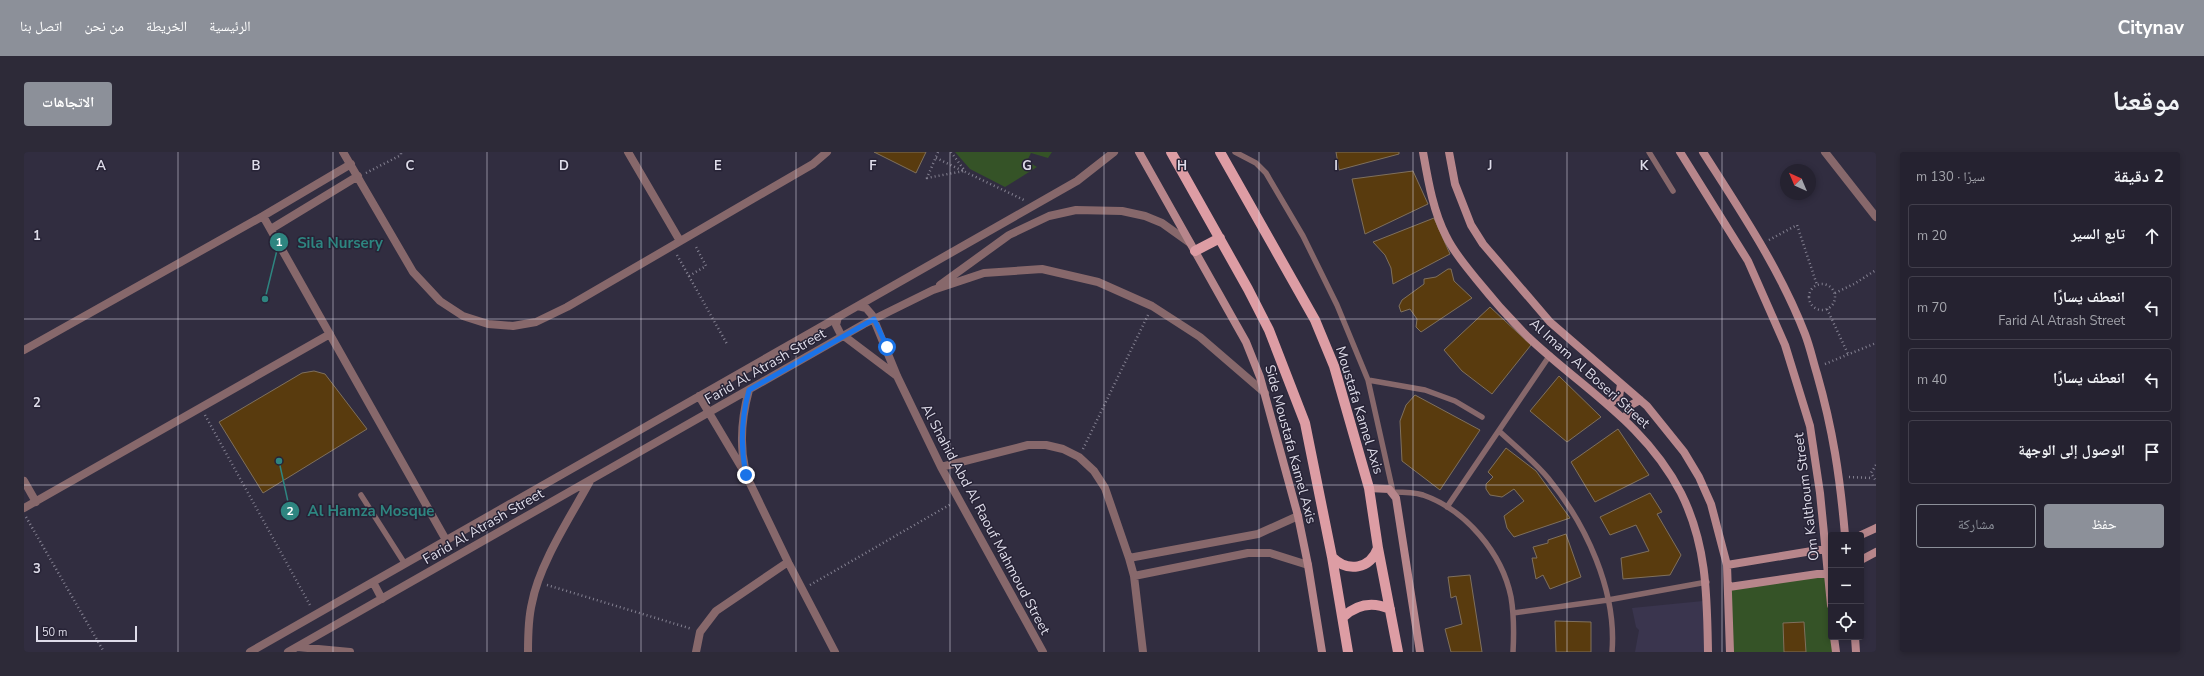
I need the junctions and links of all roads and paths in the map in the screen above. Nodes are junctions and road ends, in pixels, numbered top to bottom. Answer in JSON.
{"nodes":[{"id":1,"x":343,"y":152,"type":"edge"},
{"id":2,"x":401,"y":152,"type":"edge"},
{"id":3,"x":628,"y":152,"type":"edge"},
{"id":4,"x":827,"y":152,"type":"edge"},
{"id":5,"x":938,"y":152,"type":"edge"},
{"id":6,"x":951,"y":152,"type":"edge"},
{"id":7,"x":1114,"y":152,"type":"edge"},
{"id":8,"x":1139,"y":152,"type":"edge"},
{"id":9,"x":1171,"y":152,"type":"edge"},
{"id":10,"x":1220,"y":152,"type":"edge"},
{"id":11,"x":1235,"y":152,"type":"edge"},
{"id":12,"x":1423,"y":152,"type":"edge"},
{"id":13,"x":1449,"y":152,"type":"edge"},
{"id":14,"x":1649,"y":152,"type":"edge"},
{"id":15,"x":1680,"y":152,"type":"edge"},
{"id":16,"x":1703,"y":152,"type":"edge"},
{"id":17,"x":1825,"y":152,"type":"edge"},
{"id":18,"x":936,"y":158,"type":"junction"},
{"id":19,"x":351,"y":164,"type":"junction"},
{"id":20,"x":965,"y":171,"type":"junction"},
{"id":21,"x":358,"y":176,"type":"junction"},
{"id":22,"x":1673,"y":191,"type":"dead end"},
{"id":23,"x":1035,"y":205,"type":"junction"},
{"id":24,"x":1875,"y":213,"type":"edge"},
{"id":25,"x":263,"y":216,"type":"junction"},
{"id":26,"x":271,"y":229,"type":"junction"},
{"id":27,"x":689,"y":236,"type":"junction"},
{"id":28,"x":1220,"y":238,"type":"junction"},
{"id":29,"x":680,"y":242,"type":"junction"},
{"id":30,"x":1761,"y":244,"type":"junction"},
{"id":31,"x":672,"y":246,"type":"junction"},
{"id":32,"x":1193,"y":247,"type":"junction"},
{"id":33,"x":1876,"y":270,"type":"edge"},
{"id":34,"x":689,"y":276,"type":"junction"},
{"id":35,"x":1817,"y":285,"type":"junction"},
{"id":36,"x":933,"y":290,"type":"junction"},
{"id":37,"x":1835,"y":293,"type":"junction"},
{"id":38,"x":858,"y":306,"type":"junction"},
{"id":39,"x":1152,"y":306,"type":"junction"},
{"id":40,"x":1827,"y":309,"type":"junction"},
{"id":41,"x":838,"y":317,"type":"junction"},
{"id":42,"x":874,"y":319,"type":"junction"},
{"id":43,"x":330,"y":334,"type":"junction"},
{"id":44,"x":843,"y":336,"type":"junction"},
{"id":45,"x":1876,"y":342,"type":"edge"},
{"id":46,"x":727,"y":344,"type":"dead end"},
{"id":47,"x":24,"y":350,"type":"edge"},
{"id":48,"x":1848,"y":354,"type":"junction"},
{"id":49,"x":1550,"y":355,"type":"junction"},
{"id":50,"x":1815,"y":369,"type":"junction"},
{"id":51,"x":897,"y":376,"type":"junction"},
{"id":52,"x":1368,"y":380,"type":"junction"},
{"id":53,"x":1622,"y":384,"type":"junction"},
{"id":54,"x":749,"y":390,"type":"junction"},
{"id":55,"x":1265,"y":393,"type":"junction"},
{"id":56,"x":700,"y":396,"type":"junction"},
{"id":57,"x":1640,"y":400,"type":"junction"},
{"id":58,"x":1609,"y":404,"type":"junction"},
{"id":59,"x":200,"y":408,"type":"junction"},
{"id":60,"x":709,"y":412,"type":"junction"},
{"id":61,"x":1482,"y":417,"type":"dead end"},
{"id":62,"x":1625,"y":419,"type":"junction"},
{"id":63,"x":1499,"y":431,"type":"junction"},
{"id":64,"x":1079,"y":457,"type":"junction"},
{"id":65,"x":1876,"y":465,"type":"edge"},
{"id":66,"x":941,"y":467,"type":"junction"},
{"id":67,"x":746,"y":475,"type":"junction"},
{"id":68,"x":1840,"y":476,"type":"junction"},
{"id":69,"x":1872,"y":478,"type":"junction"},
{"id":70,"x":24,"y":480,"type":"edge"},
{"id":71,"x":590,"y":480,"type":"junction"},
{"id":72,"x":1876,"y":481,"type":"edge"},
{"id":73,"x":1369,"y":488,"type":"junction"},
{"id":74,"x":1392,"y":492,"type":"junction"},
{"id":75,"x":361,"y":495,"type":"dead end"},
{"id":76,"x":959,"y":500,"type":"junction"},
{"id":77,"x":36,"y":502,"type":"junction"},
{"id":78,"x":1447,"y":507,"type":"junction"},
{"id":79,"x":24,"y":508,"type":"edge"},
{"id":80,"x":24,"y":513,"type":"edge"},
{"id":81,"x":1298,"y":516,"type":"junction"},
{"id":82,"x":1876,"y":528,"type":"edge"},
{"id":83,"x":1846,"y":532,"type":"edge"},
{"id":84,"x":1864,"y":534,"type":"edge"},
{"id":85,"x":446,"y":540,"type":"junction"},
{"id":86,"x":1378,"y":548,"type":"junction"},
{"id":87,"x":1828,"y":549,"type":"edge"},
{"id":88,"x":1876,"y":552,"type":"edge"},
{"id":89,"x":1332,"y":557,"type":"junction"},
{"id":90,"x":1129,"y":558,"type":"junction"},
{"id":91,"x":1864,"y":558,"type":"edge"},
{"id":92,"x":788,"y":562,"type":"junction"},
{"id":93,"x":405,"y":564,"type":"junction"},
{"id":94,"x":1308,"y":565,"type":"junction"},
{"id":95,"x":1727,"y":565,"type":"junction"},
{"id":96,"x":1828,"y":573,"type":"edge"},
{"id":97,"x":1134,"y":576,"type":"junction"},
{"id":98,"x":373,"y":582,"type":"junction"},
{"id":99,"x":1707,"y":582,"type":"junction"},
{"id":100,"x":539,"y":583,"type":"junction"},
{"id":101,"x":1729,"y":588,"type":"junction"},
{"id":102,"x":802,"y":589,"type":"junction"},
{"id":103,"x":382,"y":599,"type":"junction"},
{"id":104,"x":1608,"y":600,"type":"junction"},
{"id":105,"x":1390,"y":609,"type":"junction"},
{"id":106,"x":1513,"y":613,"type":"junction"},
{"id":107,"x":315,"y":615,"type":"junction"},
{"id":108,"x":1343,"y":617,"type":"junction"},
{"id":109,"x":700,"y":632,"type":"junction"},
{"id":110,"x":1834,"y":640,"type":"edge"},
{"id":111,"x":1855,"y":640,"type":"edge"},
{"id":112,"x":297,"y":647,"type":"junction"},
{"id":113,"x":104,"y":652,"type":"edge"},
{"id":114,"x":250,"y":652,"type":"edge"},
{"id":115,"x":288,"y":652,"type":"edge"},
{"id":116,"x":350,"y":652,"type":"edge"},
{"id":117,"x":528,"y":652,"type":"edge"},
{"id":118,"x":696,"y":652,"type":"edge"},
{"id":119,"x":835,"y":652,"type":"edge"},
{"id":120,"x":1043,"y":652,"type":"edge"},
{"id":121,"x":1143,"y":652,"type":"edge"},
{"id":122,"x":1322,"y":652,"type":"edge"},
{"id":123,"x":1348,"y":652,"type":"edge"},
{"id":124,"x":1398,"y":652,"type":"edge"},
{"id":125,"x":1420,"y":652,"type":"edge"},
{"id":126,"x":1513,"y":652,"type":"edge"},
{"id":127,"x":1612,"y":652,"type":"edge"},
{"id":128,"x":1708,"y":652,"type":"edge"},
{"id":129,"x":1730,"y":652,"type":"edge"},
{"id":130,"x":1836,"y":652,"type":"edge"},
{"id":131,"x":1856,"y":652,"type":"edge"}],
"edges":[{"from":1,"to":19,"type":"street"},
{"from":2,"to":21,"type":"path"},
{"from":3,"to":29,"type":"street"},
{"from":4,"to":27,"type":"street"},
{"from":5,"to":18,"type":"path"},
{"from":6,"to":20,"type":"path"},
{"from":7,"to":23,"type":"street","name":"Farid Al Atrash Street"},
{"from":8,"to":32,"type":"street","name":"Side Moustafa Kamel Axis"},
{"from":9,"to":28,"type":"main road"},
{"from":10,"to":73,"type":"main road","name":"Moustafa Kamel Axis"},
{"from":11,"to":52,"type":"lane"},
{"from":12,"to":49,"type":"street","name":"Al Imam Al Boseri Street"},
{"from":13,"to":53,"type":"street","name":"Al Imam Al Boseri Street"},
{"from":14,"to":22,"type":"lane"},
{"from":15,"to":87,"type":"street","name":"Om Kalthoum Street"},
{"from":16,"to":30,"type":"street"},
{"from":17,"to":24,"type":"street"},
{"from":18,"to":20,"type":"path"},
{"from":18,"to":20,"type":"path"},
{"from":19,"to":21,"type":"street"},
{"from":19,"to":25,"type":"street"},
{"from":20,"to":23,"type":"path"},
{"from":21,"to":26,"type":"street"},
{"from":21,"to":31,"type":"street"},
{"from":23,"to":38,"type":"street","name":"Farid Al Atrash Street"},
{"from":25,"to":26,"type":"street"},
{"from":25,"to":47,"type":"street"},
{"from":26,"to":43,"type":"street"},
{"from":27,"to":29,"type":"street"},
{"from":27,"to":34,"type":"path"},
{"from":28,"to":32,"type":"main road"},
{"from":28,"to":89,"type":"main road"},
{"from":29,"to":31,"type":"street"},
{"from":30,"to":35,"type":"path"},
{"from":30,"to":50,"type":"street"},
{"from":31,"to":34,"type":"path"},
{"from":32,"to":36,"type":"street"},
{"from":32,"to":55,"type":"street","name":"Side Moustafa Kamel Axis"},
{"from":33,"to":37,"type":"path"},
{"from":34,"to":46,"type":"path"},
{"from":35,"to":37,"type":"path"},
{"from":35,"to":40,"type":"path"},
{"from":36,"to":39,"type":"street","name":"Farid Al Atrash Street"},
{"from":36,"to":42,"type":"street","name":"Farid Al Atrash Street"},
{"from":37,"to":40,"type":"path"},
{"from":38,"to":41,"type":"street","name":"Farid Al Atrash Street"},
{"from":38,"to":42,"type":"street","name":"Al Shahid Abd Al Raouf Mahmoud Street"},
{"from":39,"to":55,"type":"street","name":"Farid Al Atrash Street"},
{"from":39,"to":64,"type":"path"},
{"from":40,"to":48,"type":"path"},
{"from":41,"to":44,"type":"street"},
{"from":41,"to":56,"type":"street","name":"Farid Al Atrash Street"},
{"from":42,"to":44,"type":"street","name":"Farid Al Atrash Street"},
{"from":42,"to":51,"type":"street","name":"Al Shahid Abd Al Raouf Mahmoud Street"},
{"from":43,"to":59,"type":"street"},
{"from":43,"to":85,"type":"street"},
{"from":44,"to":51,"type":"street","name":"Al Shahid Abd Al Raouf Mahmoud Street"},
{"from":44,"to":54,"type":"street","name":"Farid Al Atrash Street"},
{"from":45,"to":48,"type":"path"},
{"from":48,"to":50,"type":"path"},
{"from":49,"to":58,"type":"street","name":"Al Imam Al Boseri Street"},
{"from":49,"to":63,"type":"lane"},
{"from":50,"to":68,"type":"street"},
{"from":51,"to":66,"type":"street","name":"Al Shahid Abd Al Raouf Mahmoud Street"},
{"from":52,"to":61,"type":"lane"},
{"from":52,"to":74,"type":"lane"},
{"from":53,"to":57,"type":"street","name":"Al Imam Al Boseri Street"},
{"from":53,"to":58,"type":"street"},
{"from":54,"to":60,"type":"street","name":"Farid Al Atrash Street"},
{"from":54,"to":67,"type":"street"},
{"from":55,"to":81,"type":"street","name":"Side Moustafa Kamel Axis"},
{"from":56,"to":60,"type":"street"},
{"from":56,"to":85,"type":"street","name":"Farid Al Atrash Street"},
{"from":57,"to":62,"type":"street"},
{"from":57,"to":95,"type":"street","name":"Al Imam Al Boseri Street"},
{"from":58,"to":62,"type":"street","name":"Al Imam Al Boseri Street"},
{"from":59,"to":77,"type":"street"},
{"from":59,"to":107,"type":"path"},
{"from":60,"to":67,"type":"street"},
{"from":60,"to":71,"type":"street","name":"Farid Al Atrash Street"},
{"from":62,"to":99,"type":"street","name":"Al Imam Al Boseri Street"},
{"from":63,"to":78,"type":"lane"},
{"from":63,"to":104,"type":"lane"},
{"from":64,"to":66,"type":"street"},
{"from":64,"to":90,"type":"street"},
{"from":65,"to":69,"type":"path"},
{"from":66,"to":76,"type":"street","name":"Al Shahid Abd Al Raouf Mahmoud Street"},
{"from":67,"to":92,"type":"street"},
{"from":68,"to":69,"type":"path"},
{"from":68,"to":83,"type":"street"},
{"from":69,"to":72,"type":"path"},
{"from":70,"to":77,"type":"street"},
{"from":71,"to":100,"type":"street"},
{"from":71,"to":103,"type":"street","name":"Farid Al Atrash Street"},
{"from":73,"to":74,"type":"street"},
{"from":73,"to":86,"type":"main road","name":"Moustafa Kamel Axis"},
{"from":74,"to":78,"type":"lane"},
{"from":74,"to":125,"type":"street"},
{"from":75,"to":93,"type":"lane"},
{"from":76,"to":102,"type":"path"},
{"from":76,"to":120,"type":"street","name":"Al Shahid Abd Al Raouf Mahmoud Street"},
{"from":77,"to":79,"type":"street"},
{"from":78,"to":106,"type":"lane"},
{"from":80,"to":113,"type":"path"},
{"from":81,"to":90,"type":"street"},
{"from":81,"to":94,"type":"street","name":"Side Moustafa Kamel Axis"},
{"from":82,"to":84,"type":"street"},
{"from":85,"to":93,"type":"street","name":"Farid Al Atrash Street"},
{"from":86,"to":89,"type":"main road"},
{"from":86,"to":105,"type":"main road","name":"Moustafa Kamel Axis"},
{"from":87,"to":95,"type":"street"},
{"from":88,"to":91,"type":"street"},
{"from":89,"to":108,"type":"main road"},
{"from":90,"to":97,"type":"street"},
{"from":92,"to":102,"type":"street"},
{"from":92,"to":109,"type":"street"},
{"from":93,"to":98,"type":"street","name":"Farid Al Atrash Street"},
{"from":94,"to":97,"type":"street"},
{"from":94,"to":122,"type":"street","name":"Side Moustafa Kamel Axis"},
{"from":95,"to":101,"type":"street","name":"Al Imam Al Boseri Street"},
{"from":96,"to":101,"type":"street"},
{"from":97,"to":121,"type":"street"},
{"from":98,"to":103,"type":"street"},
{"from":98,"to":107,"type":"street","name":"Farid Al Atrash Street"},
{"from":99,"to":104,"type":"lane"},
{"from":99,"to":128,"type":"street","name":"Al Imam Al Boseri Street"},
{"from":100,"to":109,"type":"path"},
{"from":100,"to":117,"type":"street"},
{"from":101,"to":129,"type":"street","name":"Al Imam Al Boseri Street"},
{"from":102,"to":119,"type":"street"},
{"from":103,"to":112,"type":"street","name":"Farid Al Atrash Street"},
{"from":104,"to":106,"type":"lane"},
{"from":104,"to":127,"type":"lane"},
{"from":105,"to":108,"type":"main road"},
{"from":105,"to":124,"type":"main road","name":"Moustafa Kamel Axis"},
{"from":106,"to":126,"type":"lane"},
{"from":107,"to":114,"type":"street","name":"Farid Al Atrash Street"},
{"from":108,"to":123,"type":"main road"},
{"from":109,"to":118,"type":"street"},
{"from":110,"to":130,"type":"street"},
{"from":111,"to":131,"type":"street"},
{"from":112,"to":115,"type":"street","name":"Farid Al Atrash Street"},
{"from":112,"to":116,"type":"street"}]}
